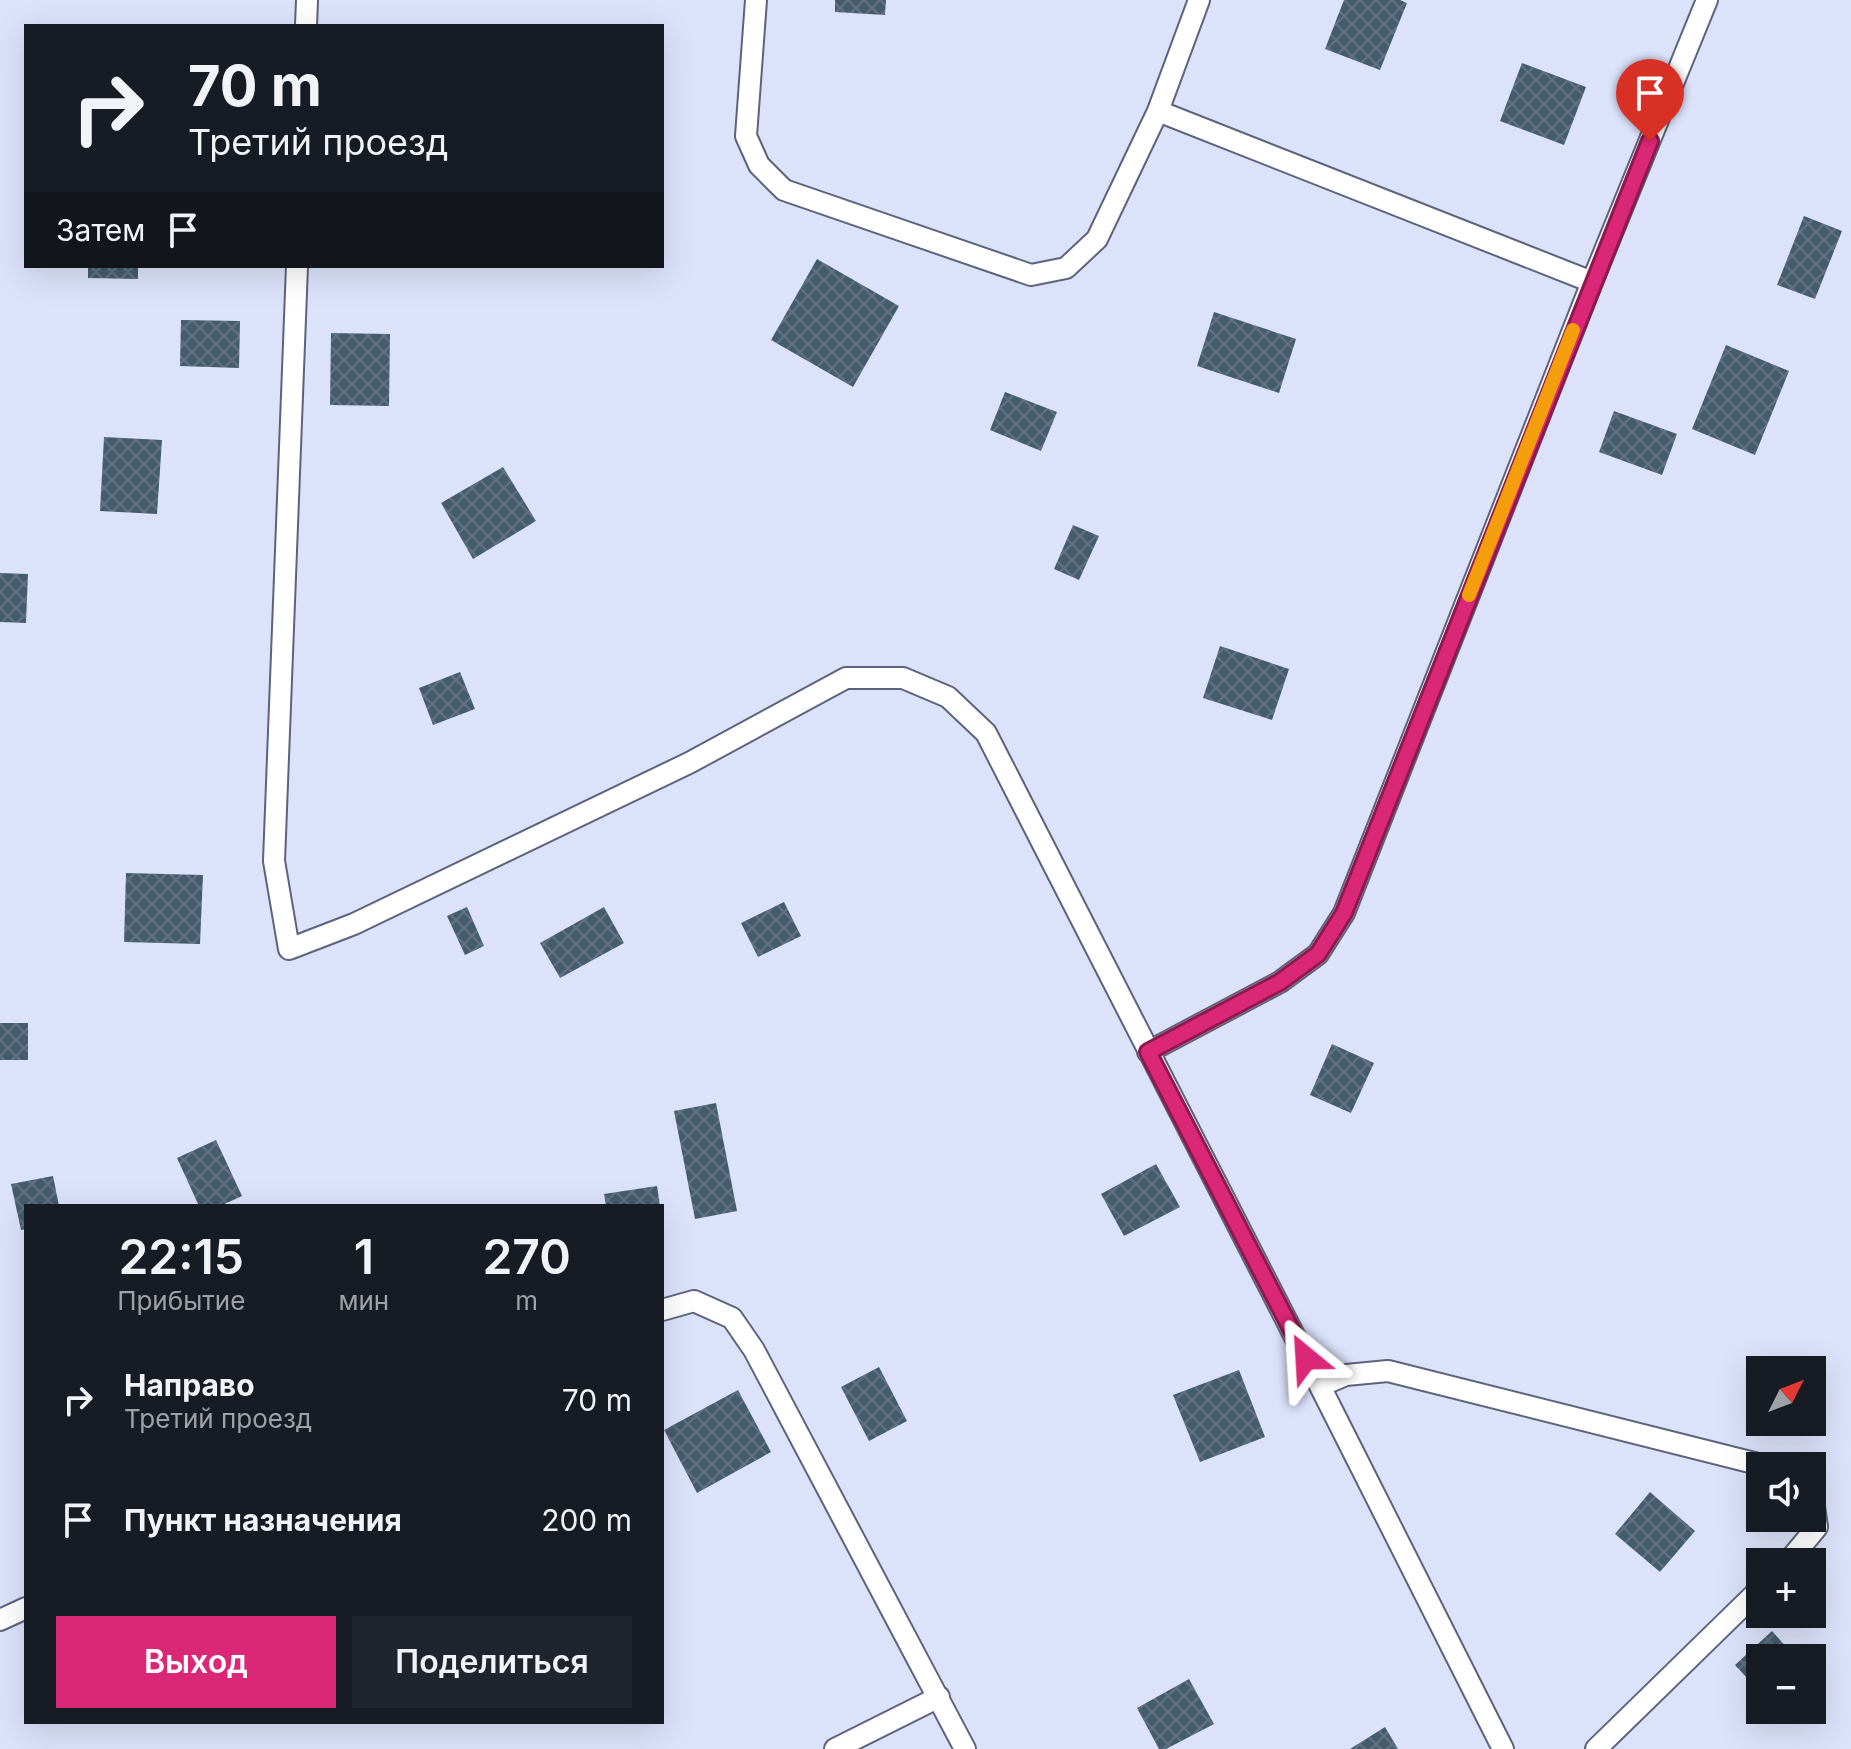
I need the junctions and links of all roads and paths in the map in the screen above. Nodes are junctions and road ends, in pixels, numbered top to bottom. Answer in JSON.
{"nodes":[{"id":1,"x":307,"y":0,"type":"edge"},
{"id":2,"x":756,"y":0,"type":"edge"},
{"id":3,"x":1199,"y":0,"type":"edge"},
{"id":4,"x":1707,"y":0,"type":"edge"},
{"id":5,"x":306,"y":24,"type":"edge"},
{"id":6,"x":1158,"y":111,"type":"junction"},
{"id":7,"x":297,"y":268,"type":"edge"},
{"id":8,"x":1592,"y":282,"type":"junction"},
{"id":9,"x":1148,"y":1052,"type":"junction"},
{"id":10,"x":664,"y":1309,"type":"edge"},
{"id":11,"x":1320,"y":1386,"type":"junction"},
{"id":12,"x":1746,"y":1461,"type":"edge"},
{"id":13,"x":1813,"y":1532,"type":"edge"},
{"id":14,"x":1800,"y":1548,"type":"edge"},
{"id":15,"x":1746,"y":1603,"type":"edge"},
{"id":16,"x":24,"y":1609,"type":"edge"},
{"id":17,"x":0,"y":1620,"type":"edge"},
{"id":18,"x":939,"y":1697,"type":"junction"},
{"id":19,"x":835,"y":1749,"type":"edge"},
{"id":20,"x":965,"y":1749,"type":"edge"},
{"id":21,"x":1503,"y":1749,"type":"edge"},
{"id":22,"x":1596,"y":1749,"type":"edge"}],
"edges":[{"from":1,"to":5,"type":"lane"},
{"from":2,"to":6,"type":"lane"},
{"from":3,"to":6,"type":"lane"},
{"from":4,"to":8,"type":"lane"},
{"from":6,"to":8,"type":"lane"},
{"from":7,"to":9,"type":"lane"},
{"from":8,"to":9,"type":"lane"},
{"from":9,"to":11,"type":"lane"},
{"from":10,"to":18,"type":"lane"},
{"from":11,"to":12,"type":"lane"},
{"from":11,"to":21,"type":"lane"},
{"from":13,"to":14,"type":"lane"},
{"from":15,"to":22,"type":"lane"},
{"from":16,"to":17,"type":"lane"},
{"from":18,"to":19,"type":"lane"},
{"from":18,"to":20,"type":"lane"}]}
